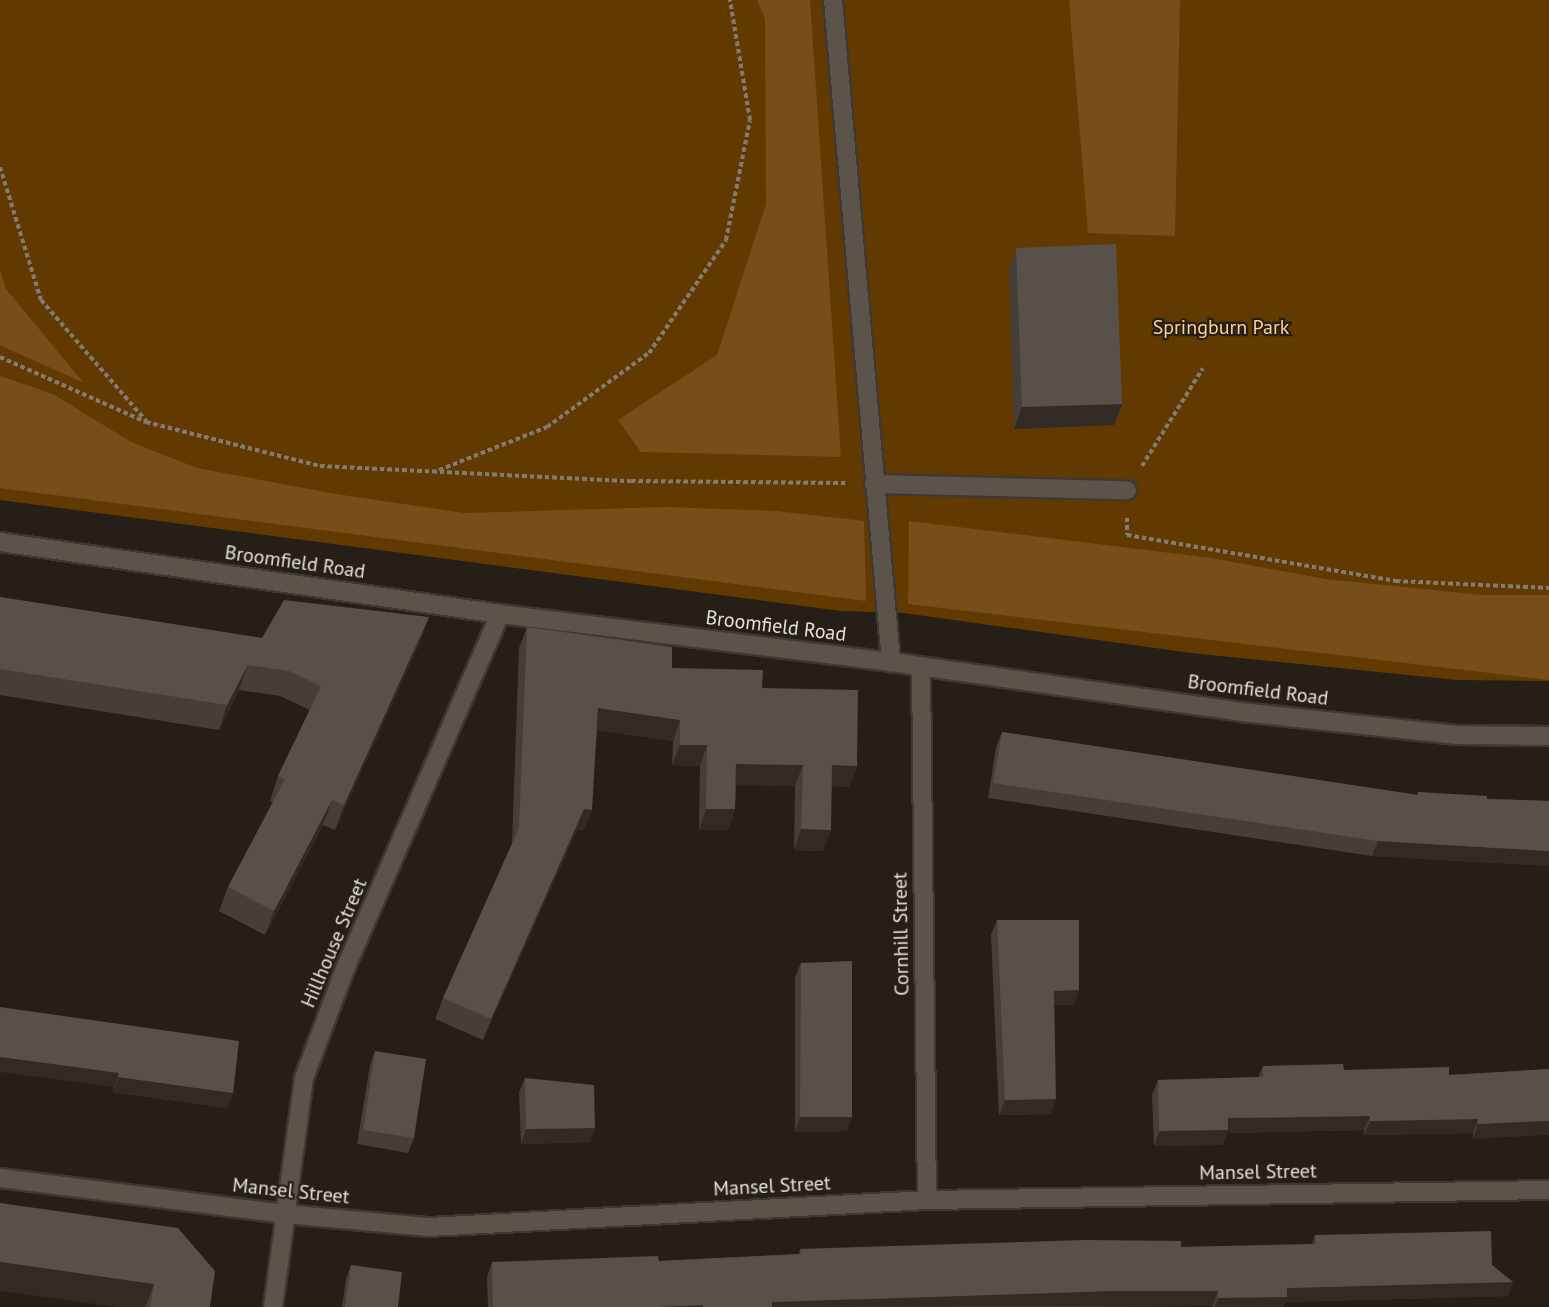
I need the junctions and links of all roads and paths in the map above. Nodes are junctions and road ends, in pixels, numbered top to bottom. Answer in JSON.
{"nodes":[{"id":1,"x":730,"y":0,"type":"edge"},
{"id":2,"x":833,"y":0,"type":"edge"},
{"id":3,"x":0,"y":167,"type":"edge"},
{"id":4,"x":0,"y":357,"type":"edge"},
{"id":5,"x":1203,"y":368,"type":"dead end"},
{"id":6,"x":146,"y":422,"type":"junction"},
{"id":7,"x":436,"y":471,"type":"junction"},
{"id":8,"x":874,"y":483,"type":"junction"},
{"id":9,"x":1127,"y":490,"type":"junction"},
{"id":10,"x":0,"y":542,"type":"edge"},
{"id":11,"x":1549,"y":588,"type":"edge"},
{"id":12,"x":500,"y":614,"type":"junction"},
{"id":13,"x":891,"y":663,"type":"junction"},
{"id":14,"x":921,"y":667,"type":"junction"},
{"id":15,"x":1549,"y":736,"type":"edge"},
{"id":16,"x":0,"y":1178,"type":"edge"},
{"id":17,"x":1549,"y":1190,"type":"edge"},
{"id":18,"x":927,"y":1200,"type":"junction"},
{"id":19,"x":285,"y":1214,"type":"junction"},
{"id":20,"x":273,"y":1307,"type":"edge"}],
"edges":[{"from":1,"to":7,"type":"path"},
{"from":2,"to":8,"type":"street"},
{"from":3,"to":6,"type":"path"},
{"from":4,"to":6,"type":"path"},
{"from":5,"to":9,"type":"path"},
{"from":6,"to":7,"type":"path"},
{"from":7,"to":8,"type":"path"},
{"from":8,"to":9,"type":"street"},
{"from":8,"to":13,"type":"street"},
{"from":9,"to":11,"type":"path"},
{"from":10,"to":12,"type":"street","name":"Broomfield Road"},
{"from":12,"to":13,"type":"street","name":"Broomfield Road"},
{"from":12,"to":19,"type":"street","name":"Hillhouse Street"},
{"from":13,"to":14,"type":"street","name":"Broomfield Road"},
{"from":14,"to":15,"type":"street","name":"Broomfield Road"},
{"from":14,"to":18,"type":"street","name":"Cornhill Street"},
{"from":16,"to":19,"type":"street","name":"Mansel Street"},
{"from":17,"to":18,"type":"street","name":"Mansel Street"},
{"from":18,"to":19,"type":"street","name":"Mansel Street"},
{"from":19,"to":20,"type":"street","name":"Hillhouse Street"}]}
